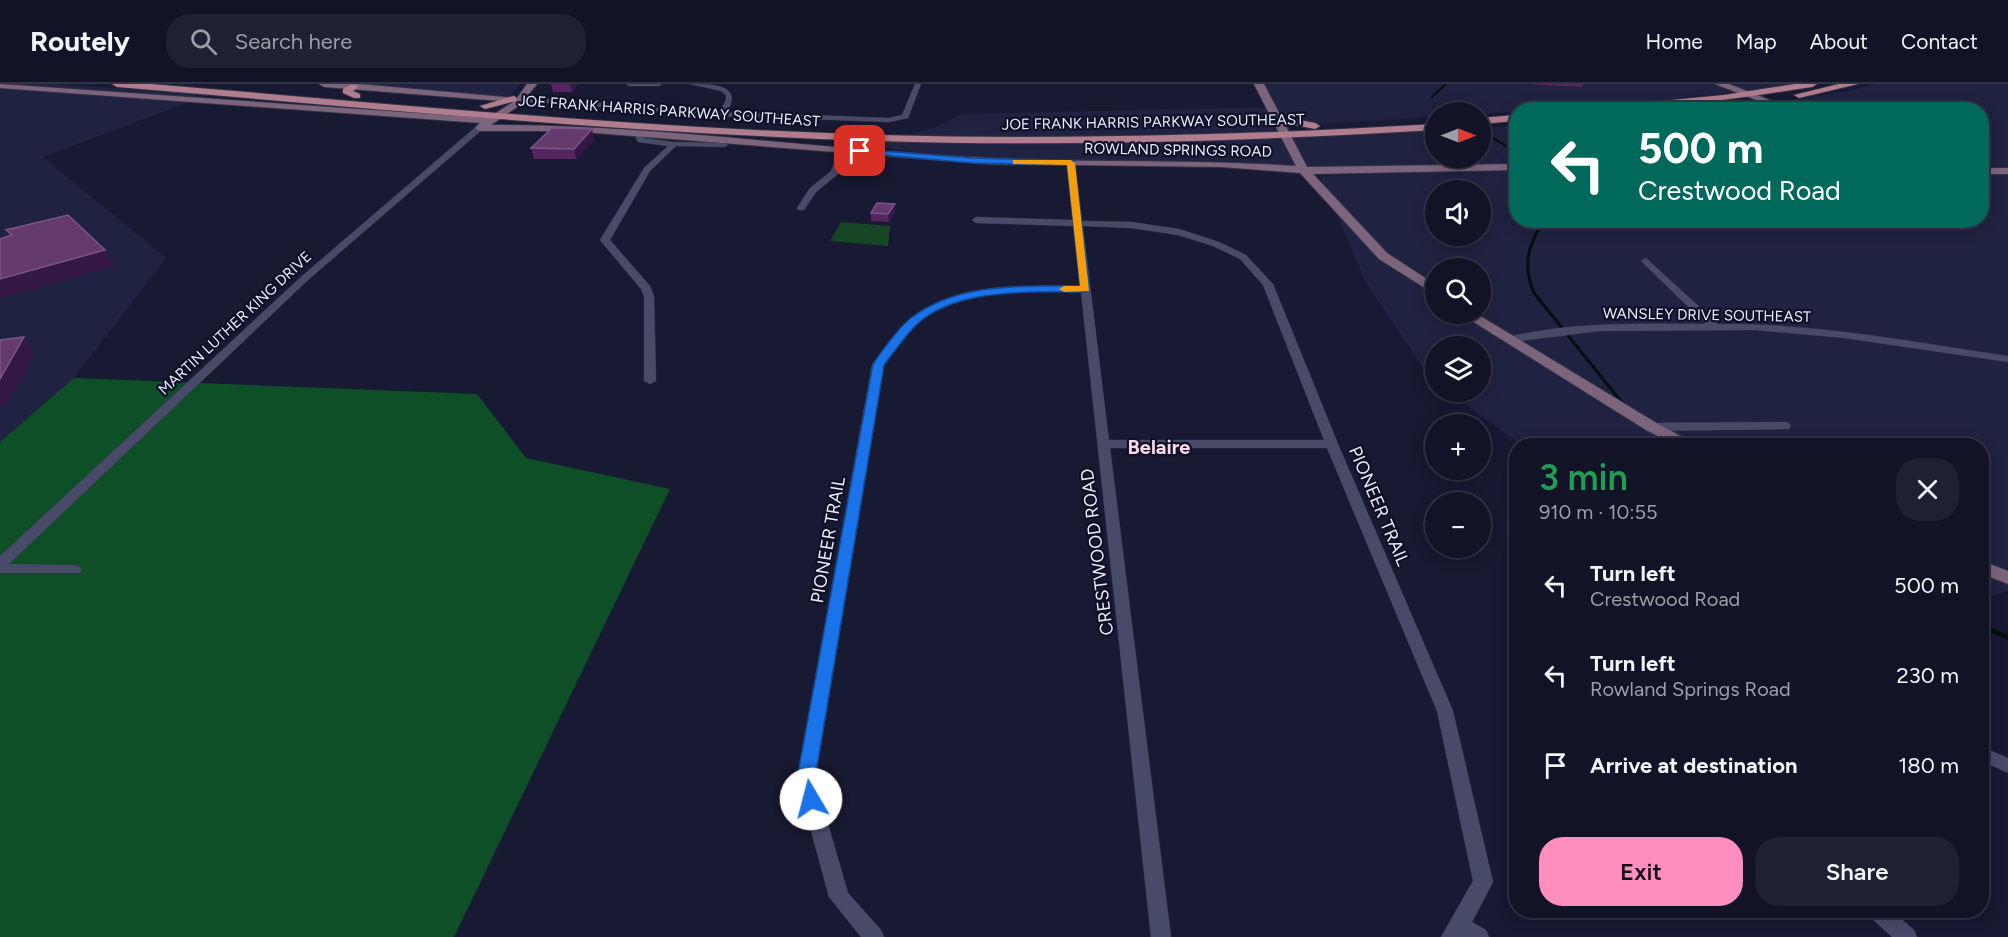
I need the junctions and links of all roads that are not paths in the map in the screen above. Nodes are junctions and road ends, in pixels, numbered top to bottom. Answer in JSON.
{"nodes":[{"id":1,"x":117,"y":84,"type":"edge"},
{"id":2,"x":206,"y":84,"type":"edge"},
{"id":3,"x":324,"y":84,"type":"edge"},
{"id":4,"x":532,"y":84,"type":"edge"},
{"id":5,"x":629,"y":84,"type":"edge"},
{"id":6,"x":659,"y":84,"type":"edge"},
{"id":7,"x":693,"y":84,"type":"edge"},
{"id":8,"x":918,"y":84,"type":"edge"},
{"id":9,"x":1259,"y":84,"type":"edge"},
{"id":10,"x":1720,"y":84,"type":"edge"},
{"id":11,"x":1731,"y":84,"type":"edge"},
{"id":12,"x":1812,"y":84,"type":"edge"},
{"id":13,"x":1836,"y":84,"type":"edge"},
{"id":14,"x":1853,"y":84,"type":"edge"},
{"id":15,"x":0,"y":86,"type":"edge"},
{"id":16,"x":251,"y":95,"type":"junction"},
{"id":17,"x":1759,"y":97,"type":"junction"},
{"id":18,"x":355,"y":99,"type":"junction"},
{"id":19,"x":531,"y":101,"type":"junction"},
{"id":20,"x":1697,"y":102,"type":"edge"},
{"id":21,"x":1715,"y":102,"type":"edge"},
{"id":22,"x":1734,"y":102,"type":"edge"},
{"id":23,"x":507,"y":107,"type":"junction"},
{"id":24,"x":722,"y":114,"type":"junction"},
{"id":25,"x":1509,"y":119,"type":"edge"},
{"id":26,"x":1491,"y":120,"type":"edge"},
{"id":27,"x":484,"y":125,"type":"junction"},
{"id":28,"x":1425,"y":125,"type":"edge"},
{"id":29,"x":1425,"y":125,"type":"edge"},
{"id":30,"x":1315,"y":130,"type":"junction"},
{"id":31,"x":638,"y":134,"type":"junction"},
{"id":32,"x":1286,"y":135,"type":"junction"},
{"id":33,"x":1026,"y":140,"type":"junction"},
{"id":34,"x":674,"y":144,"type":"junction"},
{"id":35,"x":724,"y":146,"type":"dead end"},
{"id":36,"x":843,"y":149,"type":"junction"},
{"id":37,"x":1071,"y":163,"type":"junction"},
{"id":38,"x":1509,"y":167,"type":"edge"},
{"id":39,"x":1303,"y":170,"type":"junction"},
{"id":40,"x":1989,"y":171,"type":"edge"},
{"id":41,"x":2008,"y":171,"type":"edge"},
{"id":42,"x":801,"y":208,"type":"dead end"},
{"id":43,"x":976,"y":220,"type":"dead end"},
{"id":44,"x":1079,"y":222,"type":"junction"},
{"id":45,"x":1646,"y":261,"type":"dead end"},
{"id":46,"x":1425,"y":284,"type":"edge"},
{"id":47,"x":1085,"y":289,"type":"junction"},
{"id":48,"x":1486,"y":324,"type":"edge"},
{"id":49,"x":1715,"y":327,"type":"junction"},
{"id":50,"x":1512,"y":339,"type":"junction"},
{"id":51,"x":2008,"y":359,"type":"edge"},
{"id":52,"x":650,"y":381,"type":"dead end"},
{"id":53,"x":1785,"y":426,"type":"dead end"},
{"id":54,"x":1652,"y":427,"type":"junction"},
{"id":55,"x":1675,"y":438,"type":"edge"},
{"id":56,"x":1104,"y":444,"type":"junction"},
{"id":57,"x":1332,"y":444,"type":"junction"},
{"id":58,"x":0,"y":566,"type":"edge"},
{"id":59,"x":75,"y":570,"type":"dead end"},
{"id":60,"x":1989,"y":570,"type":"edge"},
{"id":61,"x":2008,"y":578,"type":"edge"},
{"id":62,"x":1989,"y":757,"type":"edge"},
{"id":63,"x":2008,"y":766,"type":"edge"},
{"id":64,"x":1885,"y":918,"type":"edge"},
{"id":65,"x":1456,"y":932,"type":"edge"},
{"id":66,"x":874,"y":937,"type":"edge"},
{"id":67,"x":1161,"y":937,"type":"edge"},
{"id":68,"x":1479,"y":937,"type":"edge"},
{"id":69,"x":1907,"y":937,"type":"edge"}],
"edges":[{"from":1,"to":16,"type":"main road","name":"JOE FRANK HARRIS PARKWAY SOUTHEAST"},
{"from":2,"to":18,"type":"main road","name":"JOE FRANK HARRIS PARKWAY SOUTHEAST"},
{"from":3,"to":18,"type":"street"},
{"from":4,"to":19,"type":"street","name":"MARTIN LUTHER KING DRIVE"},
{"from":4,"to":23,"type":"street","name":"MARTIN LUTHER KING DRIVE"},
{"from":5,"to":6,"type":"street"},
{"from":7,"to":24,"type":"street"},
{"from":8,"to":24,"type":"street"},
{"from":9,"to":32,"type":"street"},
{"from":10,"to":17,"type":"street"},
{"from":11,"to":17,"type":"street"},
{"from":12,"to":17,"type":"main road"},
{"from":13,"to":17,"type":"main road"},
{"from":14,"to":17,"type":"main road"},
{"from":15,"to":18,"type":"street"},
{"from":16,"to":18,"type":"main road","name":"JOE FRANK HARRIS PARKWAY SOUTHEAST"},
{"from":16,"to":23,"type":"main road"},
{"from":17,"to":20,"type":"main road"},
{"from":17,"to":21,"type":"main road"},
{"from":17,"to":22,"type":"main road"},
{"from":18,"to":23,"type":"main road","name":"JOE FRANK HARRIS PARKWAY SOUTHEAST"},
{"from":18,"to":23,"type":"street"},
{"from":18,"to":23,"type":"main road","name":"JOE FRANK HARRIS PARKWAY SOUTHEAST"},
{"from":18,"to":27,"type":"street","name":"ROWLAND SPRINGS ROAD"},
{"from":19,"to":23,"type":"main road","name":"JOE FRANK HARRIS PARKWAY SOUTHEAST"},
{"from":19,"to":23,"type":"street","name":"MARTIN LUTHER KING DRIVE"},
{"from":19,"to":24,"type":"street"},
{"from":19,"to":32,"type":"main road","name":"JOE FRANK HARRIS PARKWAY SOUTHEAST"},
{"from":23,"to":27,"type":"street","name":"MARTIN LUTHER KING DRIVE"},
{"from":23,"to":33,"type":"main road","name":"JOE FRANK HARRIS PARKWAY SOUTHEAST"},
{"from":25,"to":26,"type":"main road"},
{"from":27,"to":31,"type":"street","name":"ROWLAND SPRINGS ROAD"},
{"from":27,"to":58,"type":"street","name":"MARTIN LUTHER KING DRIVE"},
{"from":28,"to":32,"type":"main road"},
{"from":29,"to":30,"type":"main road","name":"JOE FRANK HARRIS PARKWAY SOUTHEAST"},
{"from":30,"to":32,"type":"main road","name":"JOE FRANK HARRIS PARKWAY SOUTHEAST"},
{"from":30,"to":32,"type":"main road"},
{"from":31,"to":34,"type":"street"},
{"from":31,"to":36,"type":"street","name":"ROWLAND SPRINGS ROAD"},
{"from":32,"to":33,"type":"main road","name":"JOE FRANK HARRIS PARKWAY SOUTHEAST"},
{"from":32,"to":33,"type":"main road"},
{"from":32,"to":39,"type":"street"},
{"from":34,"to":35,"type":"street"},
{"from":34,"to":52,"type":"street"},
{"from":36,"to":37,"type":"street","name":"ROWLAND SPRINGS ROAD"},
{"from":36,"to":42,"type":"street"},
{"from":37,"to":39,"type":"street","name":"ROWLAND SPRINGS ROAD"},
{"from":37,"to":44,"type":"street","name":"CRESTWOOD ROAD"},
{"from":38,"to":39,"type":"street","name":"ROWLAND SPRINGS ROAD"},
{"from":39,"to":46,"type":"street"},
{"from":40,"to":41,"type":"street"},
{"from":43,"to":44,"type":"street","name":"PIONEER TRAIL"},
{"from":44,"to":47,"type":"street","name":"CRESTWOOD ROAD"},
{"from":44,"to":57,"type":"street","name":"PIONEER TRAIL"},
{"from":45,"to":49,"type":"street"},
{"from":47,"to":56,"type":"street","name":"CRESTWOOD ROAD"},
{"from":47,"to":66,"type":"street","name":"PIONEER TRAIL"},
{"from":48,"to":50,"type":"street"},
{"from":49,"to":50,"type":"street","name":"WANSLEY DRIVE SOUTHEAST"},
{"from":49,"to":51,"type":"street","name":"WANSLEY DRIVE SOUTHEAST"},
{"from":50,"to":54,"type":"street"},
{"from":53,"to":54,"type":"street"},
{"from":54,"to":55,"type":"street"},
{"from":56,"to":57,"type":"street"},
{"from":56,"to":67,"type":"street","name":"CRESTWOOD ROAD"},
{"from":57,"to":65,"type":"street","name":"PIONEER TRAIL"},
{"from":58,"to":59,"type":"street"},
{"from":60,"to":61,"type":"street"},
{"from":62,"to":63,"type":"street"},
{"from":64,"to":69,"type":"street"},
{"from":65,"to":68,"type":"street"}]}
